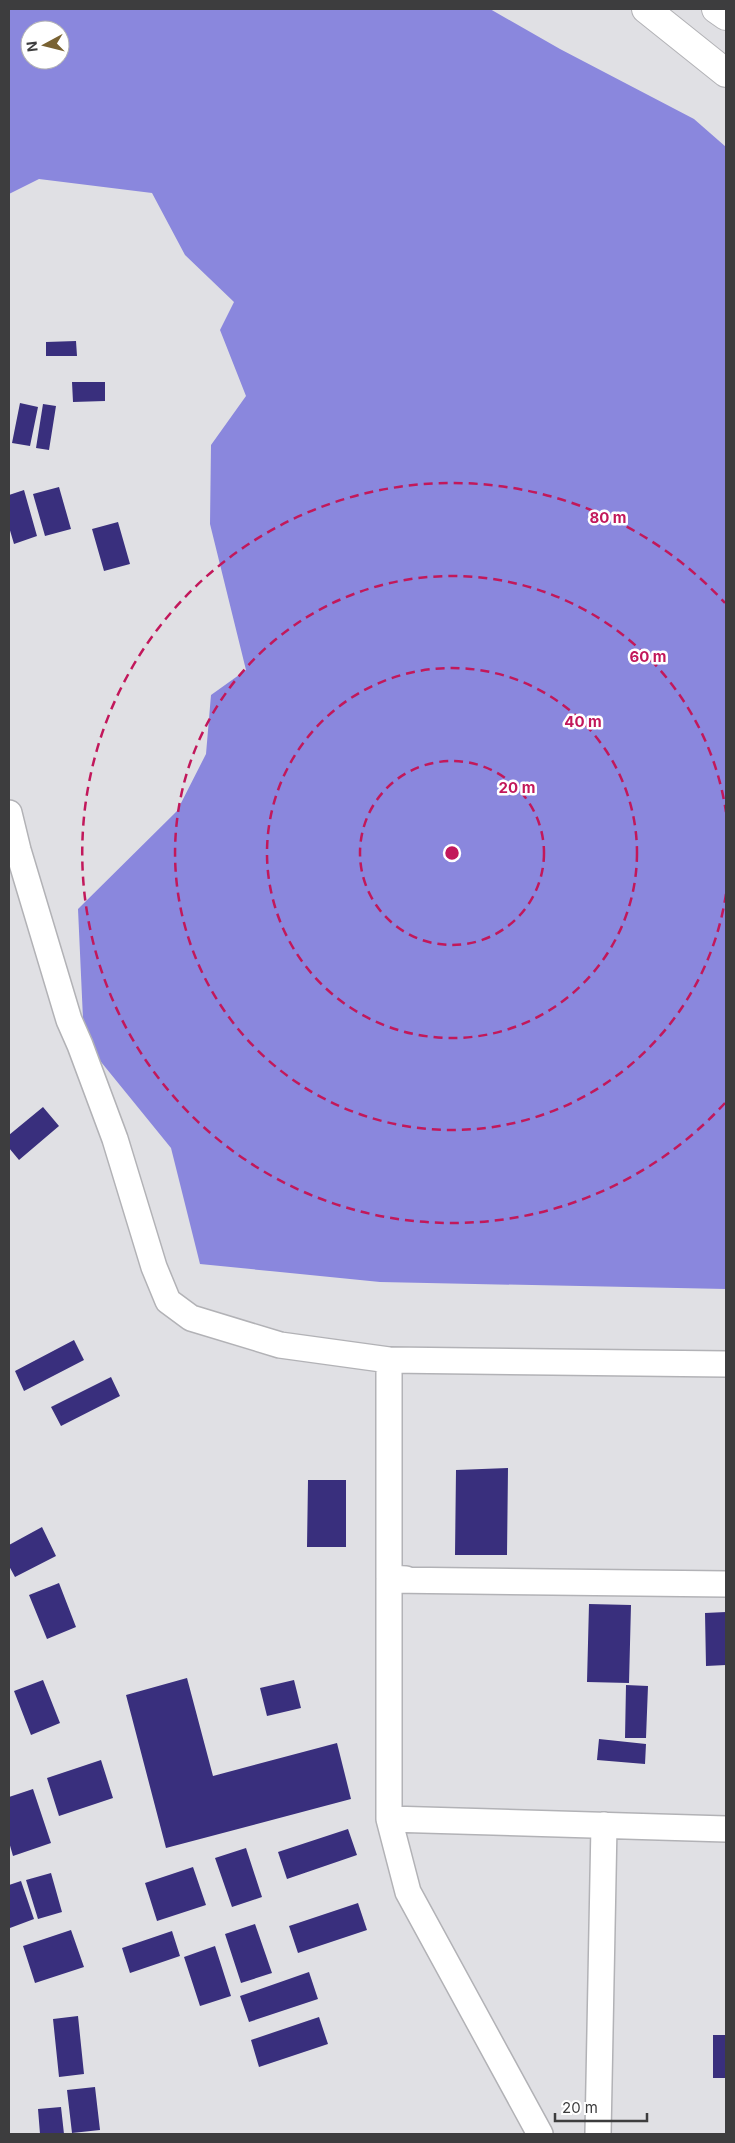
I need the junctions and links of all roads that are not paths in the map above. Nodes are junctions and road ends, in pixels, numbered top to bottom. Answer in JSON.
{"nodes":[{"id":1,"x":646,"y":9,"type":"edge"},
{"id":2,"x":716,"y":9,"type":"edge"},
{"id":3,"x":726,"y":16,"type":"edge"},
{"id":4,"x":726,"y":73,"type":"edge"},
{"id":5,"x":9,"y":813,"type":"edge"},
{"id":6,"x":389,"y":1360,"type":"junction"},
{"id":7,"x":726,"y":1364,"type":"edge"},
{"id":8,"x":726,"y":1584,"type":"edge"},
{"id":9,"x":390,"y":1819,"type":"junction"},
{"id":10,"x":604,"y":1825,"type":"junction"},
{"id":11,"x":726,"y":1829,"type":"edge"},
{"id":12,"x":540,"y":2134,"type":"edge"},
{"id":13,"x":598,"y":2134,"type":"edge"}],
"edges":[{"from":1,"to":4,"type":"street"},
{"from":2,"to":3,"type":"street"},
{"from":5,"to":6,"type":"street"},
{"from":6,"to":7,"type":"street"},
{"from":6,"to":8,"type":"street"},
{"from":8,"to":9,"type":"street"},
{"from":9,"to":10,"type":"street"},
{"from":9,"to":12,"type":"street"},
{"from":10,"to":11,"type":"street"},
{"from":10,"to":13,"type":"street"}]}
